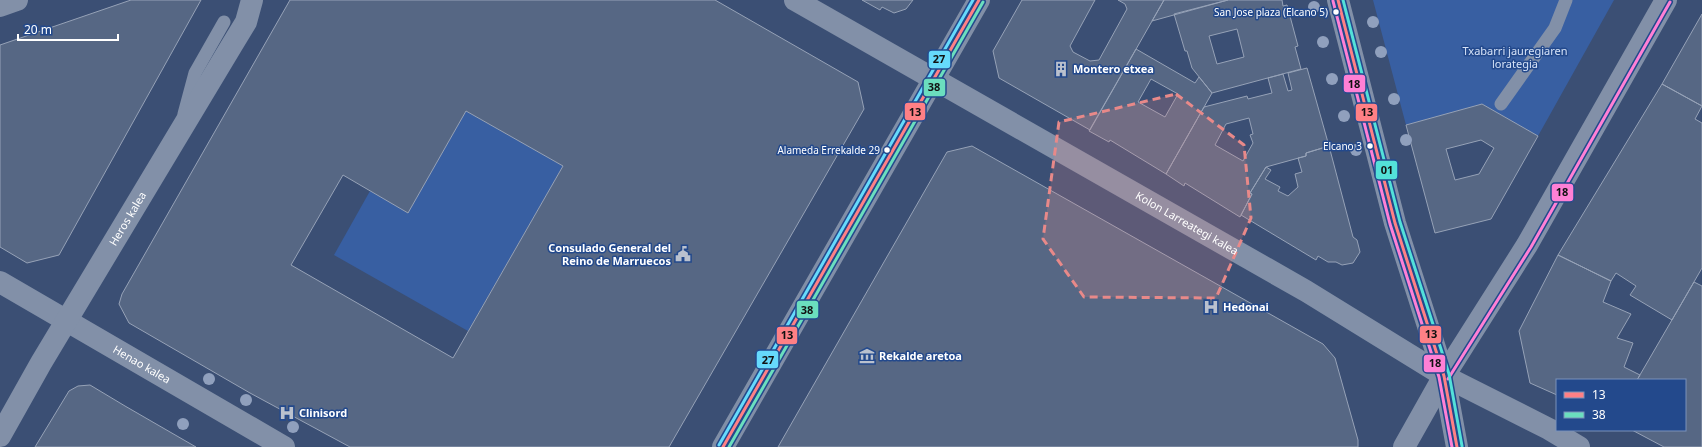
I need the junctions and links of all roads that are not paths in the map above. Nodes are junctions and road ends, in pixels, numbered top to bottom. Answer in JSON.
{"nodes":[{"id":1,"x":17,"y":0,"type":"edge"},
{"id":2,"x":252,"y":0,"type":"edge"},
{"id":3,"x":795,"y":0,"type":"edge"},
{"id":4,"x":979,"y":0,"type":"edge"},
{"id":5,"x":1566,"y":0,"type":"edge"},
{"id":6,"x":1666,"y":0,"type":"edge"},
{"id":7,"x":1341,"y":1,"type":"edge"},
{"id":8,"x":0,"y":6,"type":"edge"},
{"id":9,"x":224,"y":22,"type":"dead end"},
{"id":10,"x":934,"y":79,"type":"junction"},
{"id":11,"x":1501,"y":104,"type":"dead end"},
{"id":12,"x":182,"y":127,"type":"junction"},
{"id":13,"x":0,"y":282,"type":"edge"},
{"id":14,"x":67,"y":320,"type":"junction"},
{"id":15,"x":1444,"y":376,"type":"junction"},
{"id":16,"x":0,"y":436,"type":"edge"},
{"id":17,"x":284,"y":447,"type":"edge"},
{"id":18,"x":723,"y":447,"type":"edge"},
{"id":19,"x":1404,"y":447,"type":"edge"},
{"id":20,"x":1457,"y":447,"type":"edge"},
{"id":21,"x":1579,"y":447,"type":"edge"}],
"edges":[{"from":1,"to":8,"type":"street"},
{"from":2,"to":12,"type":"street","name":"Heros kalea"},
{"from":3,"to":10,"type":"street","name":"Kolon Larreategi kalea"},
{"from":4,"to":10,"type":"main road"},
{"from":5,"to":11,"type":"lane"},
{"from":6,"to":15,"type":"street"},
{"from":7,"to":15,"type":"street"},
{"from":9,"to":12,"type":"lane"},
{"from":10,"to":15,"type":"street","name":"Kolon Larreategi kalea"},
{"from":10,"to":18,"type":"main road"},
{"from":12,"to":14,"type":"street","name":"Heros kalea"},
{"from":13,"to":14,"type":"street","name":"Henao kalea"},
{"from":14,"to":16,"type":"street","name":"Heros kalea"},
{"from":14,"to":17,"type":"street","name":"Henao kalea"},
{"from":15,"to":19,"type":"street"},
{"from":15,"to":20,"type":"street"},
{"from":15,"to":21,"type":"street","name":"Kolon Larreategi kalea"}]}
